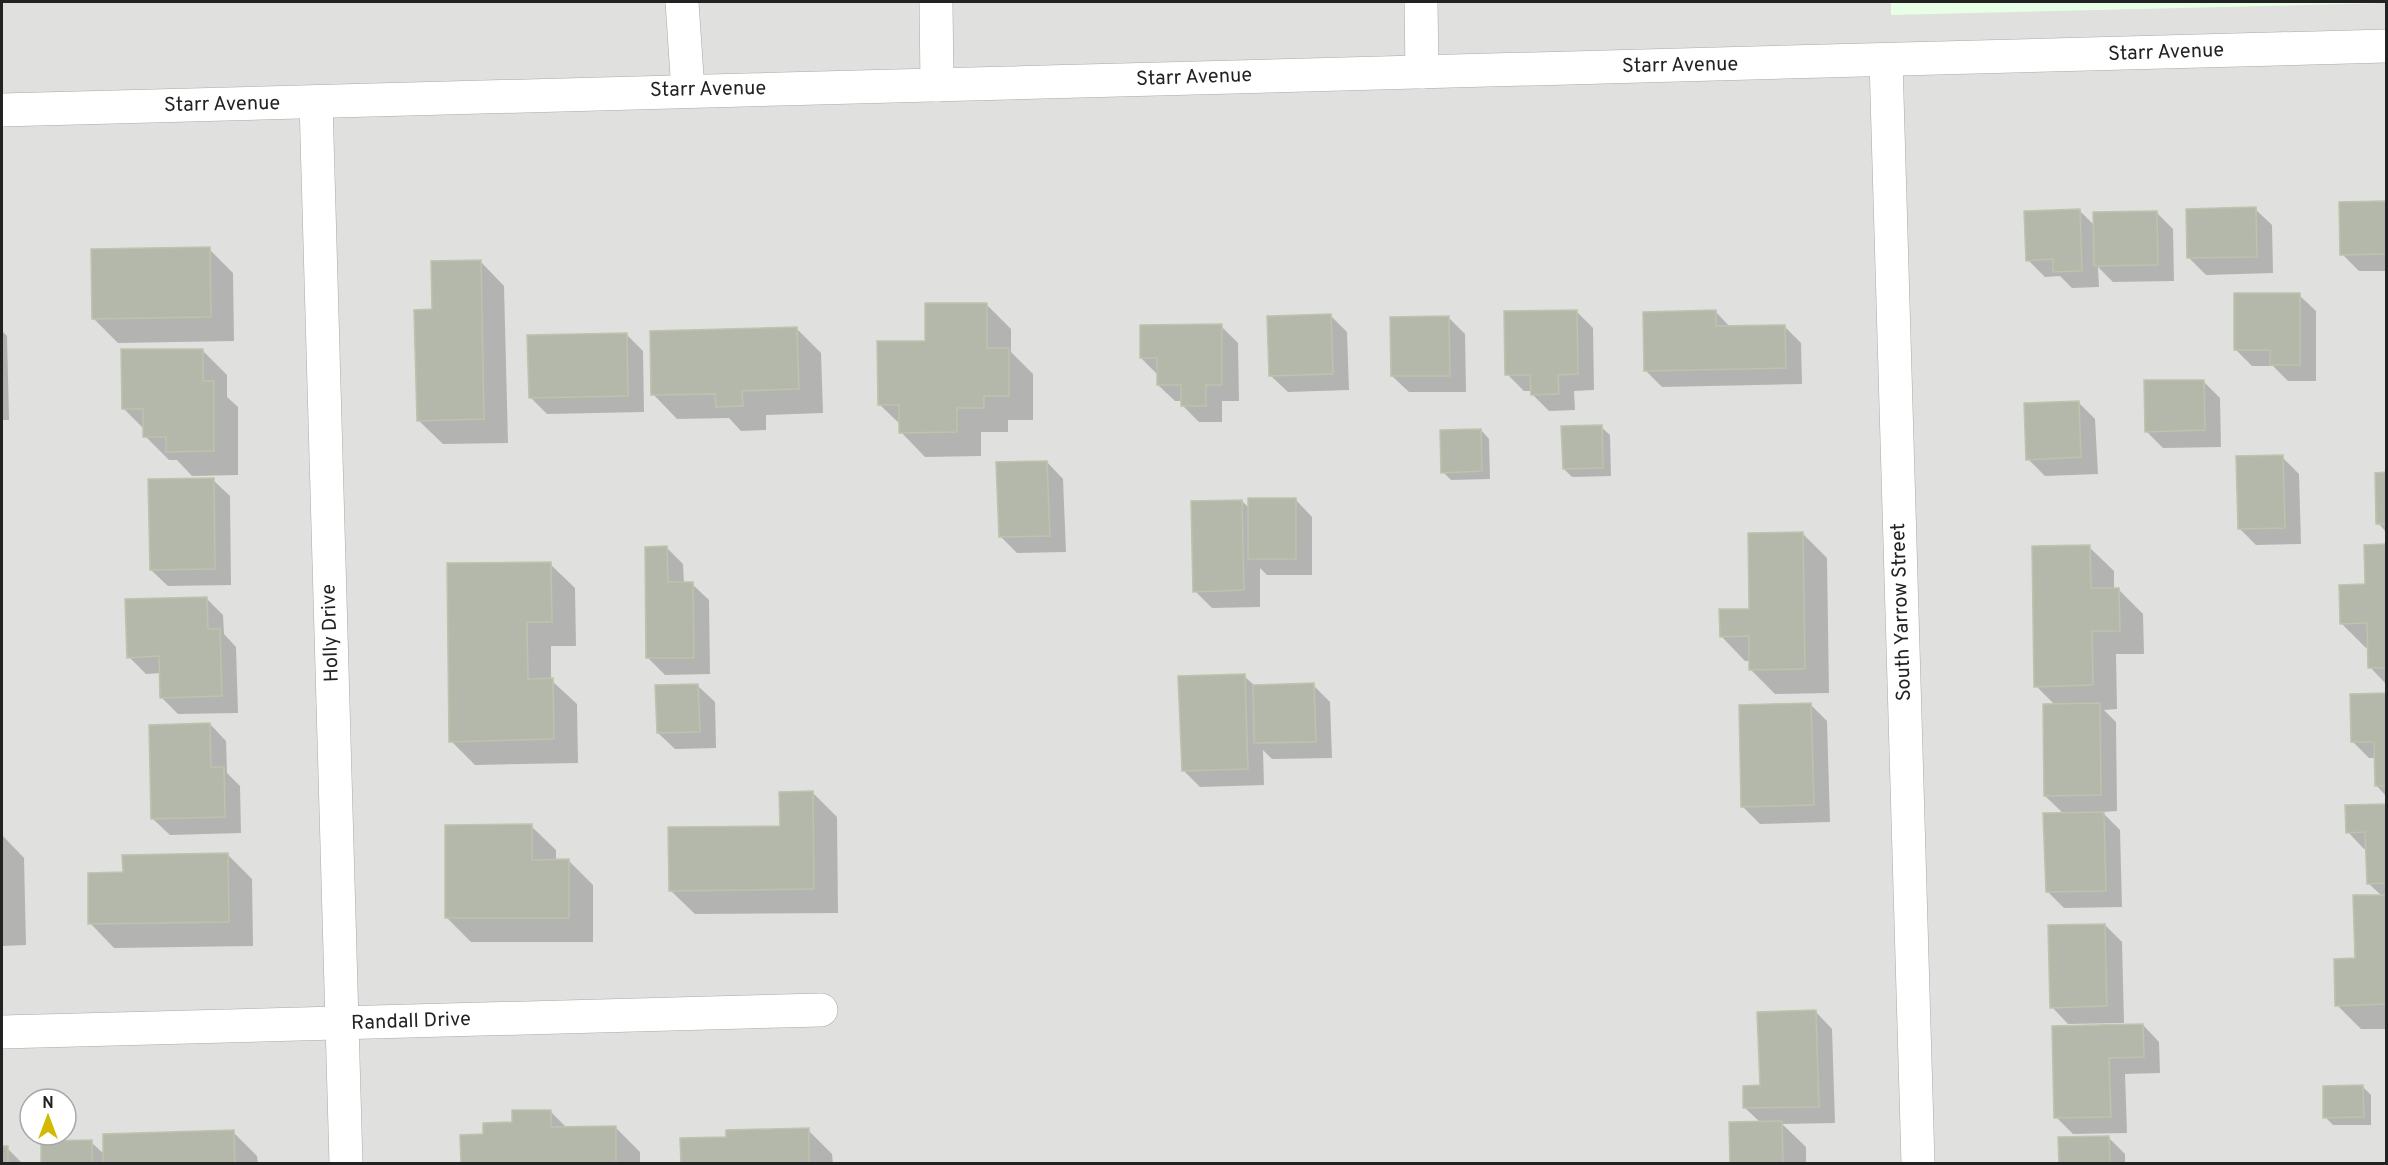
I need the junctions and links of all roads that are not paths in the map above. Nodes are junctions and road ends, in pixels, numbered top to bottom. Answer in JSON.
{"nodes":[{"id":1,"x":682,"y":2,"type":"edge"},
{"id":2,"x":936,"y":2,"type":"edge"},
{"id":3,"x":1421,"y":2,"type":"edge"},
{"id":4,"x":2386,"y":46,"type":"edge"},
{"id":5,"x":1886,"y":61,"type":"junction"},
{"id":6,"x":1422,"y":72,"type":"junction"},
{"id":7,"x":937,"y":85,"type":"junction"},
{"id":8,"x":688,"y":91,"type":"junction"},
{"id":9,"x":316,"y":102,"type":"junction"},
{"id":10,"x":2,"y":110,"type":"edge"},
{"id":11,"x":821,"y":1011,"type":"dead end"},
{"id":12,"x":342,"y":1024,"type":"junction"},
{"id":13,"x":2,"y":1032,"type":"edge"},
{"id":14,"x":346,"y":1164,"type":"edge"},
{"id":15,"x":1918,"y":1164,"type":"edge"}],
"edges":[{"from":1,"to":8,"type":"street"},
{"from":2,"to":7,"type":"street"},
{"from":3,"to":6,"type":"street"},
{"from":4,"to":5,"type":"street","name":"Starr Avenue"},
{"from":5,"to":6,"type":"street","name":"Starr Avenue"},
{"from":5,"to":15,"type":"street","name":"South Yarrow Street"},
{"from":6,"to":7,"type":"street","name":"Starr Avenue"},
{"from":7,"to":8,"type":"street","name":"Starr Avenue"},
{"from":8,"to":9,"type":"street","name":"Starr Avenue"},
{"from":9,"to":10,"type":"street","name":"Starr Avenue"},
{"from":9,"to":12,"type":"street","name":"Holly Drive"},
{"from":11,"to":12,"type":"street","name":"Randall Drive"},
{"from":12,"to":13,"type":"street","name":"Randall Drive"},
{"from":12,"to":14,"type":"street","name":"Holly Drive"}]}
